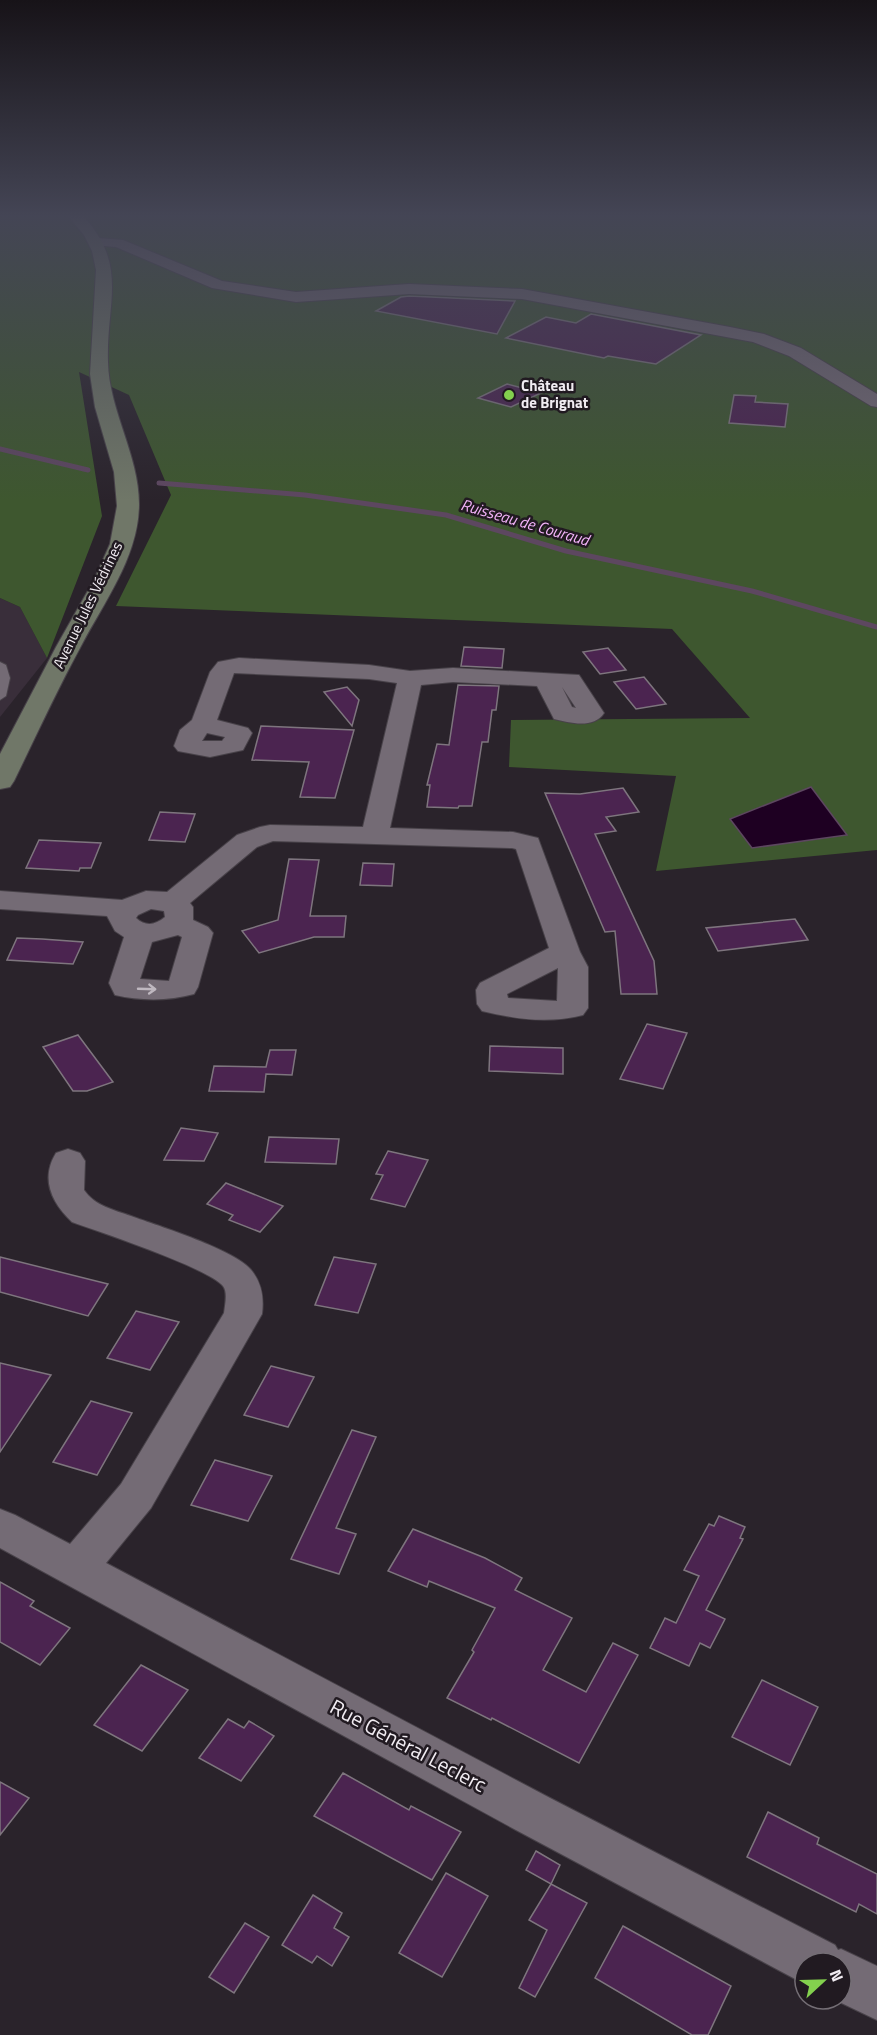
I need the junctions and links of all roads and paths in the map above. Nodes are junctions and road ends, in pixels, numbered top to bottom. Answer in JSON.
{"nodes":[{"id":1,"x":102,"y":311,"type":"edge"},
{"id":2,"x":610,"y":311,"type":"edge"},
{"id":3,"x":877,"y":402,"type":"edge"},
{"id":4,"x":0,"y":664,"type":"edge"},
{"id":5,"x":410,"y":678,"type":"junction"},
{"id":6,"x":546,"y":679,"type":"dead end"},
{"id":7,"x":0,"y":696,"type":"edge"},
{"id":8,"x":203,"y":724,"type":"dead end"},
{"id":9,"x":0,"y":781,"type":"edge"},
{"id":10,"x":375,"y":835,"type":"junction"},
{"id":11,"x":0,"y":900,"type":"edge"},
{"id":12,"x":0,"y":913,"type":"edge"},
{"id":13,"x":174,"y":913,"type":"junction"},
{"id":14,"x":129,"y":920,"type":"junction"},
{"id":15,"x":566,"y":952,"type":"dead end"},
{"id":16,"x":68,"y":1161,"type":"dead end"},
{"id":17,"x":0,"y":1527,"type":"edge"},
{"id":18,"x":77,"y":1567,"type":"junction"},
{"id":19,"x":794,"y":1951,"type":"edge"},
{"id":20,"x":853,"y":1982,"type":"edge"},
{"id":21,"x":877,"y":1994,"type":"edge"}],
"edges":[{"from":1,"to":9,"type":"main road","name":"Avenue Jules Védrines"},
{"from":2,"to":3,"type":"street"},
{"from":4,"to":7,"type":"lane"},
{"from":5,"to":6,"type":"street"},
{"from":5,"to":8,"type":"street"},
{"from":5,"to":10,"type":"street"},
{"from":10,"to":13,"type":"street"},
{"from":10,"to":15,"type":"street"},
{"from":11,"to":14,"type":"street"},
{"from":12,"to":14,"type":"street"},
{"from":13,"to":14,"type":"street"},
{"from":14,"to":13,"type":"street","one_way":true},
{"from":16,"to":18,"type":"street"},
{"from":17,"to":18,"type":"street","name":"Rue Général Leclerc"},
{"from":18,"to":19,"type":"street","name":"Rue Général Leclerc"},
{"from":20,"to":21,"type":"street"}]}
